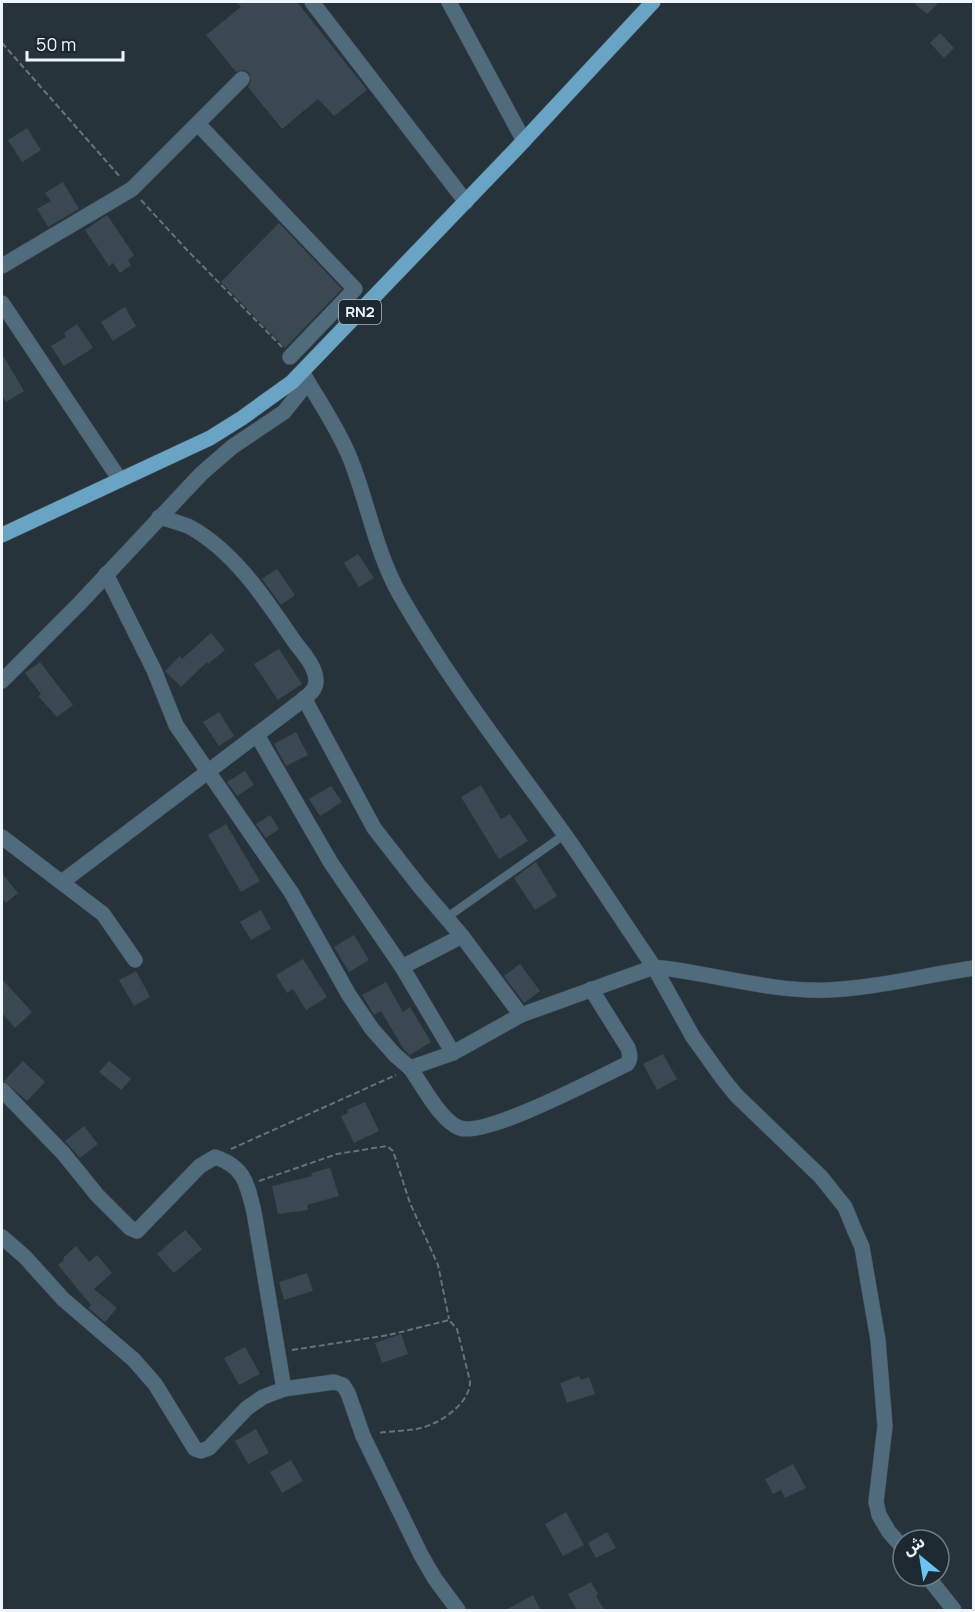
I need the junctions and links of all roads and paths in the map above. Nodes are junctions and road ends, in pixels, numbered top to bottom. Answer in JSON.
{"nodes":[{"id":1,"x":312,"y":2,"type":"edge"},
{"id":2,"x":449,"y":2,"type":"edge"},
{"id":3,"x":653,"y":2,"type":"edge"},
{"id":4,"x":2,"y":43,"type":"edge"},
{"id":5,"x":242,"y":79,"type":"dead end"},
{"id":6,"x":198,"y":124,"type":"junction"},
{"id":7,"x":524,"y":141,"type":"junction"},
{"id":8,"x":132,"y":189,"type":"junction"},
{"id":9,"x":466,"y":202,"type":"junction"},
{"id":10,"x":2,"y":266,"type":"edge"},
{"id":11,"x":2,"y":303,"type":"edge"},
{"id":12,"x":290,"y":357,"type":"joint"},
{"id":13,"x":305,"y":377,"type":"junction"},
{"id":14,"x":120,"y":480,"type":"junction"},
{"id":15,"x":159,"y":517,"type":"junction"},
{"id":16,"x":2,"y":535,"type":"edge"},
{"id":17,"x":106,"y":574,"type":"junction"},
{"id":18,"x":2,"y":681,"type":"edge"},
{"id":19,"x":304,"y":698,"type":"junction"},
{"id":20,"x":256,"y":735,"type":"junction"},
{"id":21,"x":209,"y":772,"type":"junction"},
{"id":22,"x":564,"y":835,"type":"junction"},
{"id":23,"x":2,"y":837,"type":"edge"},
{"id":24,"x":62,"y":882,"type":"junction"},
{"id":25,"x":446,"y":918,"type":"junction"},
{"id":26,"x":462,"y":936,"type":"junction"},
{"id":27,"x":135,"y":960,"type":"dead end"},
{"id":28,"x":402,"y":967,"type":"junction"},
{"id":29,"x":654,"y":967,"type":"junction"},
{"id":30,"x":974,"y":968,"type":"edge"},
{"id":31,"x":591,"y":989,"type":"junction"},
{"id":32,"x":521,"y":1015,"type":"junction"},
{"id":33,"x":453,"y":1053,"type":"junction"},
{"id":34,"x":410,"y":1068,"type":"junction"},
{"id":35,"x":2,"y":1090,"type":"edge"},
{"id":36,"x":215,"y":1157,"type":"junction"},
{"id":37,"x":248,"y":1185,"type":"junction"},
{"id":38,"x":2,"y":1237,"type":"edge"},
{"id":39,"x":449,"y":1320,"type":"junction"},
{"id":40,"x":277,"y":1353,"type":"junction"},
{"id":41,"x":284,"y":1389,"type":"junction"},
{"id":42,"x":363,"y":1436,"type":"junction"},
{"id":43,"x":891,"y":1534,"type":"edge"},
{"id":44,"x":936,"y":1588,"type":"edge"},
{"id":45,"x":458,"y":1611,"type":"edge"},
{"id":46,"x":954,"y":1611,"type":"edge"}],
"edges":[{"from":1,"to":9,"type":"street"},
{"from":2,"to":7,"type":"street"},
{"from":3,"to":7,"type":"main road","number":"RN2"},
{"from":4,"to":8,"type":"path"},
{"from":5,"to":6,"type":"street"},
{"from":6,"to":8,"type":"street"},
{"from":6,"to":12,"type":"street"},
{"from":7,"to":9,"type":"main road","number":"RN2"},
{"from":8,"to":10,"type":"street"},
{"from":8,"to":12,"type":"path"},
{"from":9,"to":13,"type":"main road","number":"RN2"},
{"from":11,"to":14,"type":"street"},
{"from":13,"to":14,"type":"main road","number":"RN2"},
{"from":13,"to":15,"type":"street"},
{"from":13,"to":22,"type":"street"},
{"from":14,"to":16,"type":"main road","number":"RN2"},
{"from":15,"to":17,"type":"street"},
{"from":15,"to":19,"type":"street"},
{"from":17,"to":18,"type":"street"},
{"from":17,"to":21,"type":"street"},
{"from":19,"to":20,"type":"street"},
{"from":19,"to":25,"type":"street"},
{"from":20,"to":21,"type":"street"},
{"from":20,"to":28,"type":"street"},
{"from":21,"to":24,"type":"street"},
{"from":21,"to":34,"type":"street"},
{"from":22,"to":25,"type":"lane"},
{"from":22,"to":29,"type":"street"},
{"from":23,"to":24,"type":"street"},
{"from":24,"to":27,"type":"street"},
{"from":25,"to":26,"type":"street"},
{"from":26,"to":28,"type":"street"},
{"from":26,"to":32,"type":"street"},
{"from":28,"to":33,"type":"street"},
{"from":29,"to":30,"type":"street"},
{"from":29,"to":31,"type":"street"},
{"from":29,"to":43,"type":"street"},
{"from":31,"to":32,"type":"street"},
{"from":31,"to":34,"type":"street"},
{"from":32,"to":33,"type":"street"},
{"from":33,"to":34,"type":"street"},
{"from":34,"to":36,"type":"path"},
{"from":35,"to":36,"type":"street"},
{"from":36,"to":37,"type":"street"},
{"from":37,"to":39,"type":"path"},
{"from":37,"to":40,"type":"street"},
{"from":38,"to":41,"type":"street"},
{"from":39,"to":40,"type":"path"},
{"from":39,"to":42,"type":"path"},
{"from":40,"to":41,"type":"street"},
{"from":41,"to":42,"type":"street"},
{"from":42,"to":45,"type":"street"},
{"from":44,"to":46,"type":"street"}]}
